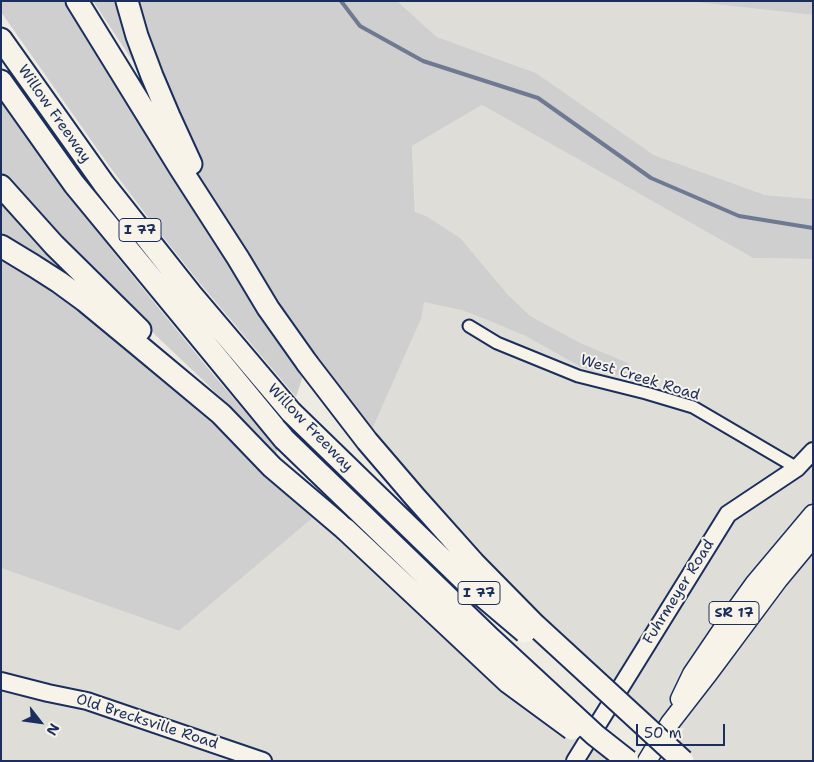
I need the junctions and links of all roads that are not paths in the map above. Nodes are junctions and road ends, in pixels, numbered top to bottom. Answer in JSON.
{"nodes":[{"id":1,"x":77,"y":1,"type":"edge"},
{"id":2,"x":127,"y":1,"type":"edge"},
{"id":3,"x":1,"y":40,"type":"edge"},
{"id":4,"x":1,"y":81,"type":"edge"},
{"id":5,"x":1,"y":186,"type":"edge"},
{"id":6,"x":1,"y":246,"type":"edge"},
{"id":7,"x":238,"y":258,"type":"junction"},
{"id":8,"x":469,"y":326,"type":"dead end"},
{"id":9,"x":221,"y":414,"type":"junction"},
{"id":10,"x":813,"y":451,"type":"edge"},
{"id":11,"x":797,"y":468,"type":"junction"},
{"id":12,"x":813,"y":514,"type":"edge"},
{"id":13,"x":813,"y":538,"type":"edge"},
{"id":14,"x":761,"y":589,"type":"junction"},
{"id":15,"x":1,"y":681,"type":"edge"},
{"id":16,"x":263,"y":761,"type":"edge"},
{"id":17,"x":575,"y":761,"type":"edge"},
{"id":18,"x":615,"y":761,"type":"edge"},
{"id":19,"x":628,"y":761,"type":"edge"},
{"id":20,"x":647,"y":761,"type":"edge"},
{"id":21,"x":678,"y":761,"type":"edge"},
{"id":22,"x":683,"y":761,"type":"edge"}],
"edges":[{"from":1,"to":7,"type":"highway"},
{"from":2,"to":7,"type":"highway"},
{"from":3,"to":21,"type":"highway","name":"Willow Freeway","number":"I 77","bridge":true},
{"from":4,"to":19,"type":"highway","name":"Willow Freeway","number":"I 77","bridge":true},
{"from":5,"to":9,"type":"highway"},
{"from":6,"to":9,"type":"highway"},
{"from":7,"to":22,"type":"highway","bridge":true},
{"from":8,"to":11,"type":"street","name":"West Creek Road"},
{"from":9,"to":18,"type":"highway","bridge":true},
{"from":10,"to":11,"type":"street","name":"Fuhrmeyer Road"},
{"from":11,"to":17,"type":"street","name":"Fuhrmeyer Road"},
{"from":12,"to":14,"type":"main road","number":"SR 17"},
{"from":13,"to":14,"type":"main road","number":"SR 17"},
{"from":14,"to":20,"type":"main road","number":"SR 17"},
{"from":15,"to":16,"type":"street","name":"Old Brecksville Road"}]}
